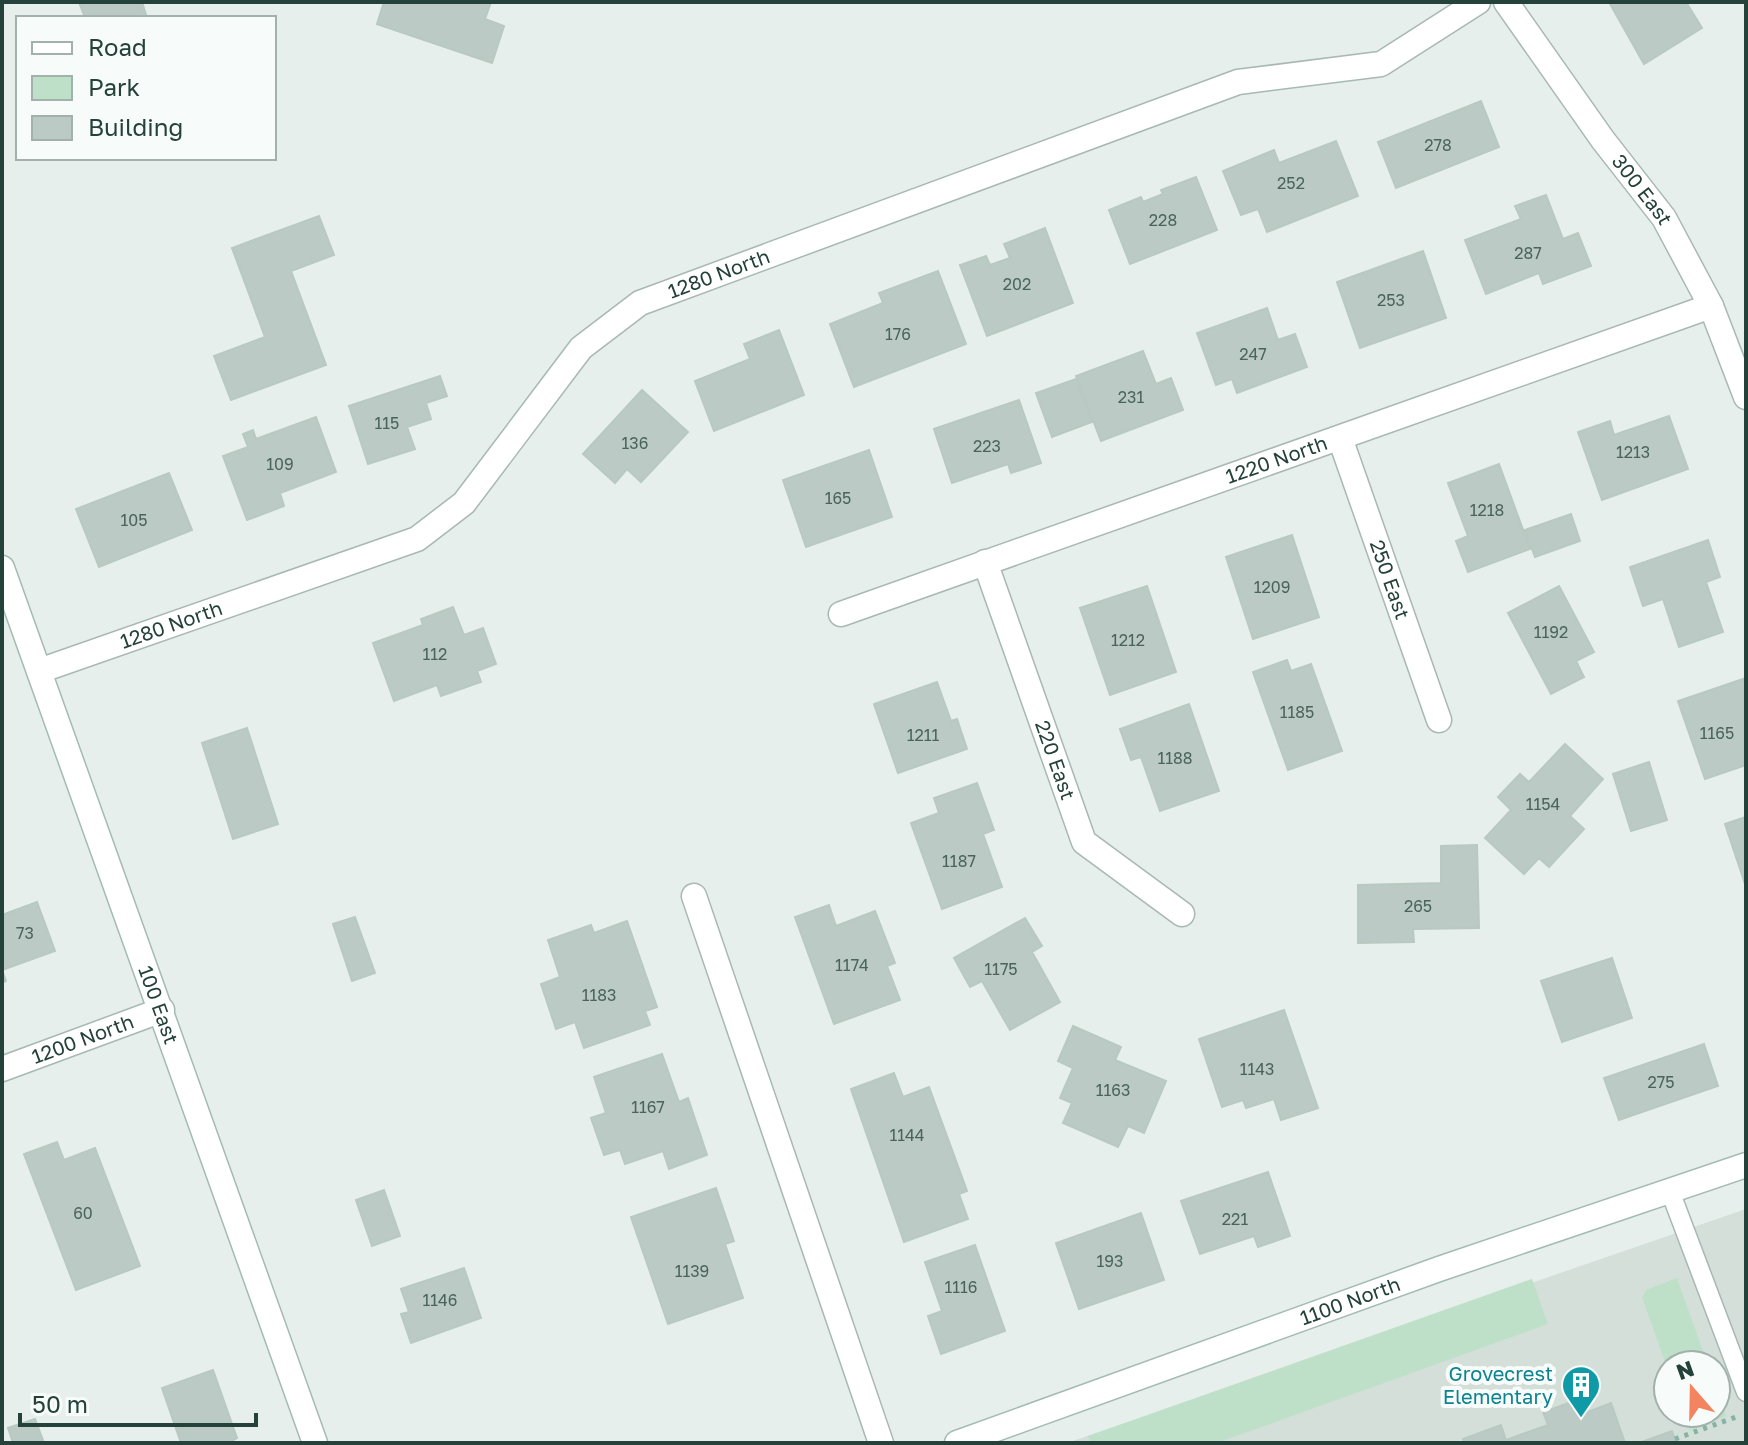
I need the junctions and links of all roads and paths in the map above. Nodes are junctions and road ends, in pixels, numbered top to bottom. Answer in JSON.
{"nodes":[{"id":1,"x":1478,"y":2,"type":"edge"},
{"id":2,"x":1506,"y":2,"type":"edge"},
{"id":3,"x":1711,"y":306,"type":"junction"},
{"id":4,"x":1746,"y":397,"type":"edge"},
{"id":5,"x":1340,"y":438,"type":"junction"},
{"id":6,"x":985,"y":562,"type":"junction"},
{"id":7,"x":2,"y":568,"type":"edge"},
{"id":8,"x":841,"y":614,"type":"dead end"},
{"id":9,"x":39,"y":671,"type":"junction"},
{"id":10,"x":1439,"y":720,"type":"dead end"},
{"id":11,"x":694,"y":896,"type":"dead end"},
{"id":12,"x":1182,"y":914,"type":"dead end"},
{"id":13,"x":162,"y":1010,"type":"junction"},
{"id":14,"x":2,"y":1069,"type":"edge"},
{"id":15,"x":1746,"y":1165,"type":"edge"},
{"id":16,"x":1670,"y":1191,"type":"junction"},
{"id":17,"x":1746,"y":1392,"type":"edge"},
{"id":18,"x":1736,"y":1417,"type":"dead end"},
{"id":19,"x":1675,"y":1439,"type":"dead end"},
{"id":20,"x":315,"y":1443,"type":"edge"},
{"id":21,"x":881,"y":1443,"type":"edge"},
{"id":22,"x":957,"y":1443,"type":"edge"}],
"edges":[{"from":1,"to":9,"type":"street","name":"1280 North"},
{"from":2,"to":3,"type":"street","name":"300 East"},
{"from":3,"to":4,"type":"street","name":"300 East"},
{"from":3,"to":5,"type":"street","name":"1220 North"},
{"from":5,"to":6,"type":"street","name":"1220 North"},
{"from":5,"to":10,"type":"street","name":"250 East"},
{"from":6,"to":8,"type":"street","name":"1220 North"},
{"from":6,"to":12,"type":"street","name":"220 East"},
{"from":7,"to":9,"type":"street","name":"100 East"},
{"from":9,"to":13,"type":"street","name":"100 East"},
{"from":11,"to":21,"type":"street"},
{"from":13,"to":14,"type":"street","name":"1200 North"},
{"from":13,"to":20,"type":"street","name":"100 East"},
{"from":15,"to":16,"type":"street","name":"1100 North"},
{"from":16,"to":17,"type":"lane"},
{"from":16,"to":22,"type":"street","name":"1100 North"},
{"from":18,"to":19,"type":"path"}]}
